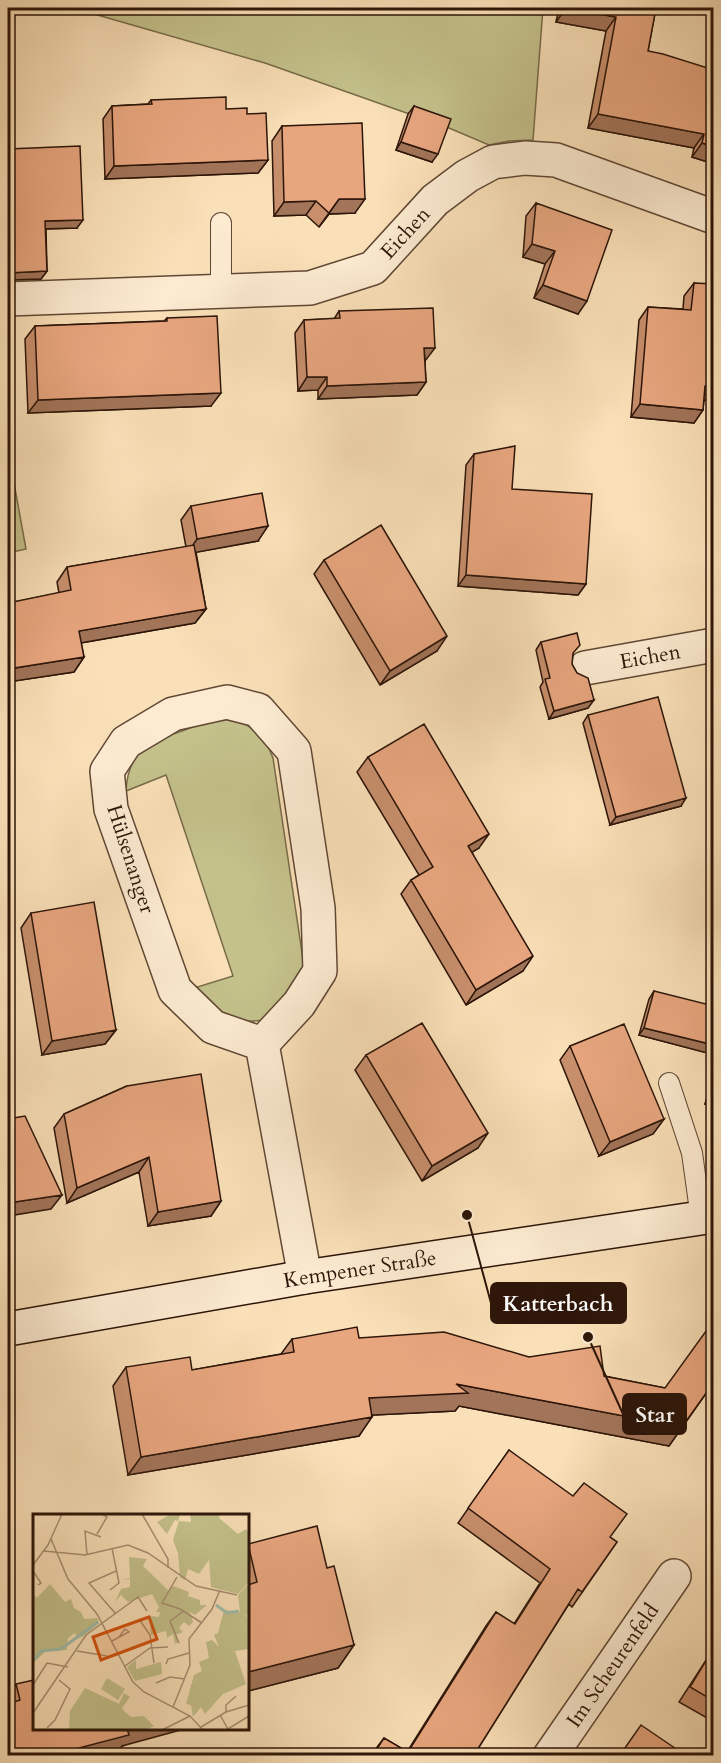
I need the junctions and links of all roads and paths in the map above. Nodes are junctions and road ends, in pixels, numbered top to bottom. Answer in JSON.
{"nodes":[{"id":1,"x":714,"y":217,"type":"edge"},
{"id":2,"x":221,"y":223,"type":"dead end"},
{"id":3,"x":220,"y":291,"type":"junction"},
{"id":4,"x":8,"y":299,"type":"edge"},
{"id":5,"x":714,"y":645,"type":"edge"},
{"id":6,"x":585,"y":668,"type":"dead end"},
{"id":7,"x":262,"y":1044,"type":"junction"},
{"id":8,"x":669,"y":1083,"type":"dead end"},
{"id":9,"x":707,"y":1217,"type":"edge"},
{"id":10,"x":305,"y":1277,"type":"junction"},
{"id":11,"x":8,"y":1329,"type":"edge"},
{"id":12,"x":674,"y":1576,"type":"dead end"},
{"id":13,"x":550,"y":1755,"type":"edge"}],
"edges":[{"from":1,"to":3,"type":"street","name":"Eichen"},
{"from":2,"to":3,"type":"lane"},
{"from":3,"to":4,"type":"street","name":"Eichen"},
{"from":5,"to":6,"type":"street","name":"Eichen"},
{"from":7,"to":7,"type":"street","name":"Hülsenanger"},
{"from":7,"to":10,"type":"street"},
{"from":8,"to":9,"type":"lane"},
{"from":9,"to":10,"type":"street","name":"Kempener Straße"},
{"from":10,"to":11,"type":"street","name":"Kempener Straße"},
{"from":12,"to":13,"type":"street","name":"Im Scheurenfeld"}]}
